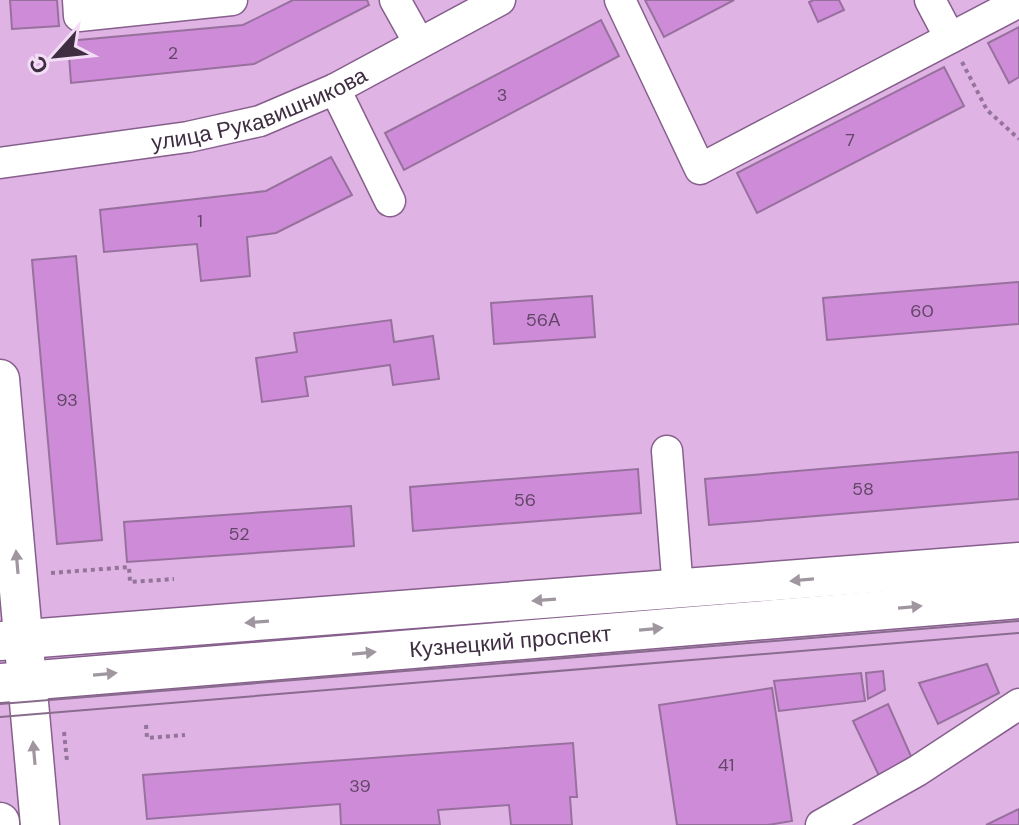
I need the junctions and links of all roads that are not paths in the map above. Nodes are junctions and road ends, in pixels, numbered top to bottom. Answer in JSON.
{"nodes":[{"id":1,"x":78,"y":0,"type":"edge"},
{"id":2,"x":232,"y":0,"type":"edge"},
{"id":3,"x":395,"y":0,"type":"edge"},
{"id":4,"x":500,"y":0,"type":"edge"},
{"id":5,"x":620,"y":0,"type":"edge"},
{"id":6,"x":930,"y":0,"type":"edge"},
{"id":7,"x":1019,"y":2,"type":"edge"},
{"id":8,"x":950,"y":38,"type":"junction"},
{"id":9,"x":419,"y":43,"type":"junction"},
{"id":10,"x":335,"y":89,"type":"junction"},
{"id":11,"x":0,"y":163,"type":"edge"},
{"id":12,"x":390,"y":201,"type":"dead end"},
{"id":13,"x":0,"y":379,"type":"edge"},
{"id":14,"x":667,"y":451,"type":"dead end"},
{"id":15,"x":1019,"y":562,"type":"edge"},
{"id":16,"x":678,"y":590,"type":"junction"},
{"id":17,"x":1019,"y":599,"type":"edge"},
{"id":18,"x":12,"y":640,"type":"edge"},
{"id":19,"x":14,"y":682,"type":"edge"},
{"id":20,"x":1019,"y":704,"type":"edge"},
{"id":21,"x":40,"y":825,"type":"edge"},
{"id":22,"x":821,"y":825,"type":"edge"}],
"edges":[{"from":1,"to":2,"type":"street"},
{"from":3,"to":9,"type":"street"},
{"from":4,"to":9,"type":"street","name":"улица Рукавишникова"},
{"from":5,"to":8,"type":"street"},
{"from":6,"to":8,"type":"street"},
{"from":7,"to":8,"type":"street"},
{"from":9,"to":10,"type":"street","name":"улица Рукавишникова"},
{"from":10,"to":11,"type":"street","name":"улица Рукавишникова"},
{"from":10,"to":12,"type":"street"},
{"from":18,"to":13,"type":"main road","one_way":true},
{"from":14,"to":16,"type":"street"},
{"from":15,"to":16,"type":"main road","name":"Кузнецкий проспект","one_way":true},
{"from":16,"to":18,"type":"main road","name":"Кузнецкий проспект","one_way":true},
{"from":19,"to":17,"type":"main road","name":"Кузнецкий проспект","one_way":true},
{"from":18,"to":19,"type":"main road"},
{"from":21,"to":19,"type":"main road","one_way":true},
{"from":20,"to":22,"type":"street"}]}
